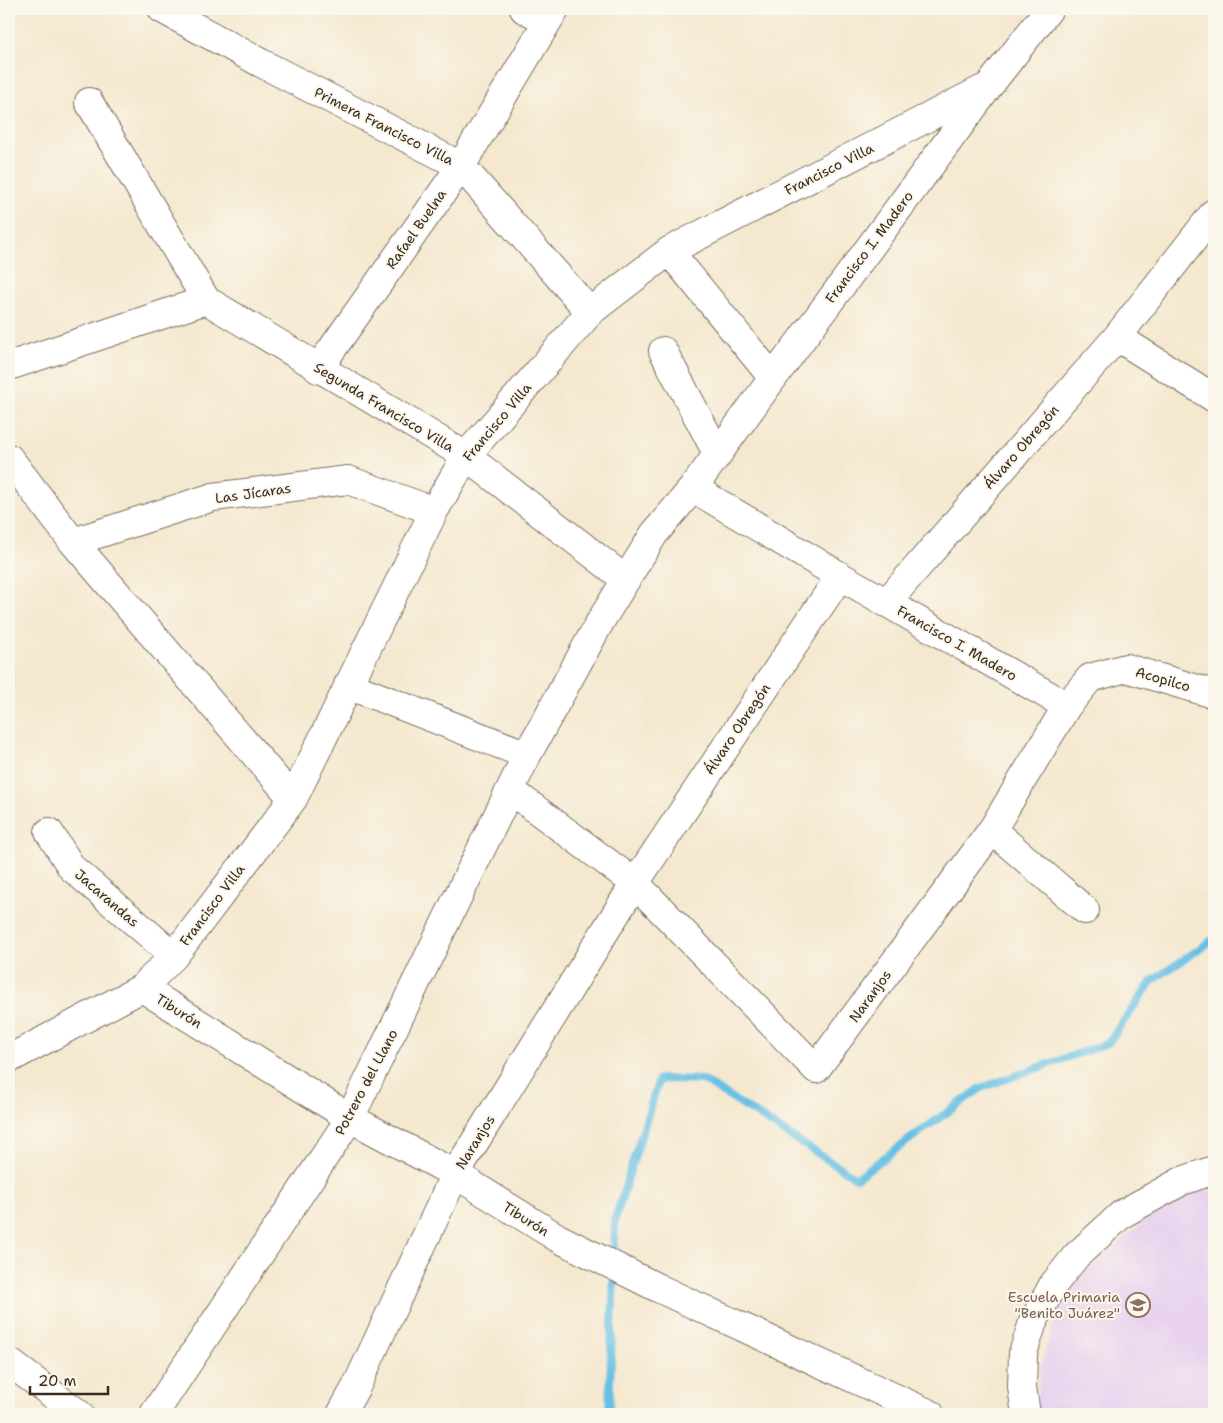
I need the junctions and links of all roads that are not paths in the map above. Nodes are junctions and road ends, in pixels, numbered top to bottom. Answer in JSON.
{"nodes":[{"id":1,"x":162,"y":9,"type":"edge"},
{"id":2,"x":1049,"y":9,"type":"edge"},
{"id":3,"x":542,"y":13,"type":"edge"},
{"id":4,"x":989,"y":86,"type":"junction"},
{"id":5,"x":89,"y":102,"type":"dead end"},
{"id":6,"x":461,"y":166,"type":"junction"},
{"id":7,"x":1214,"y":213,"type":"edge"},
{"id":8,"x":669,"y":251,"type":"junction"},
{"id":9,"x":206,"y":300,"type":"junction"},
{"id":10,"x":590,"y":312,"type":"junction"},
{"id":11,"x":1117,"y":337,"type":"junction"},
{"id":12,"x":663,"y":351,"type":"dead end"},
{"id":13,"x":9,"y":366,"type":"edge"},
{"id":14,"x":318,"y":369,"type":"junction"},
{"id":15,"x":773,"y":378,"type":"junction"},
{"id":16,"x":1214,"y":398,"type":"edge"},
{"id":17,"x":718,"y":455,"type":"junction"},
{"id":18,"x":466,"y":456,"type":"junction"},
{"id":19,"x":9,"y":458,"type":"edge"},
{"id":20,"x":693,"y":488,"type":"junction"},
{"id":21,"x":434,"y":511,"type":"junction"},
{"id":22,"x":72,"y":542,"type":"junction"},
{"id":23,"x":840,"y":576,"type":"junction"},
{"id":24,"x":625,"y":579,"type":"junction"},
{"id":25,"x":886,"y":603,"type":"junction"},
{"id":26,"x":348,"y":685,"type":"junction"},
{"id":27,"x":1214,"y":694,"type":"edge"},
{"id":28,"x":1067,"y":706,"type":"junction"},
{"id":29,"x":528,"y":755,"type":"junction"},
{"id":30,"x":510,"y":790,"type":"junction"},
{"id":31,"x":293,"y":799,"type":"junction"},
{"id":32,"x":992,"y":830,"type":"junction"},
{"id":33,"x":49,"y":832,"type":"dead end"},
{"id":34,"x":635,"y":883,"type":"junction"},
{"id":35,"x":1085,"y":910,"type":"dead end"},
{"id":36,"x":174,"y":956,"type":"junction"},
{"id":37,"x":142,"y":988,"type":"junction"},
{"id":38,"x":9,"y":1059,"type":"edge"},
{"id":39,"x":350,"y":1118,"type":"junction"},
{"id":40,"x":1214,"y":1170,"type":"edge"},
{"id":41,"x":455,"y":1174,"type":"junction"},
{"id":42,"x":9,"y":1362,"type":"edge"},
{"id":43,"x":79,"y":1414,"type":"edge"},
{"id":44,"x":154,"y":1414,"type":"edge"},
{"id":45,"x":341,"y":1414,"type":"edge"},
{"id":46,"x":930,"y":1414,"type":"edge"},
{"id":47,"x":1026,"y":1414,"type":"edge"}],
"edges":[{"from":1,"to":6,"type":"street","name":"Primera Francisco Villa"},
{"from":2,"to":4,"type":"street","name":"Francisco I. Madero"},
{"from":3,"to":6,"type":"street","name":"Rafael Buelna"},
{"from":4,"to":8,"type":"street","name":"Francisco Villa"},
{"from":4,"to":15,"type":"street","name":"Francisco I. Madero"},
{"from":5,"to":9,"type":"street","name":"Segunda Francisco Villa"},
{"from":6,"to":10,"type":"street","name":"Primera Francisco Villa"},
{"from":6,"to":14,"type":"street","name":"Rafael Buelna"},
{"from":7,"to":11,"type":"street","name":"Álvaro Obregón"},
{"from":8,"to":10,"type":"street","name":"Francisco Villa"},
{"from":8,"to":15,"type":"street"},
{"from":9,"to":13,"type":"street"},
{"from":9,"to":14,"type":"street","name":"Segunda Francisco Villa"},
{"from":10,"to":18,"type":"street","name":"Francisco Villa"},
{"from":11,"to":16,"type":"street"},
{"from":11,"to":25,"type":"street","name":"Álvaro Obregón"},
{"from":12,"to":17,"type":"street"},
{"from":14,"to":18,"type":"street","name":"Segunda Francisco Villa"},
{"from":15,"to":17,"type":"street","name":"Francisco I. Madero"},
{"from":17,"to":20,"type":"street","name":"Francisco I. Madero"},
{"from":18,"to":21,"type":"street","name":"Francisco Villa"},
{"from":18,"to":24,"type":"street","name":"Segunda Francisco Villa"},
{"from":19,"to":22,"type":"street"},
{"from":20,"to":23,"type":"street","name":"Francisco I. Madero"},
{"from":20,"to":24,"type":"street","name":"Francisco I. Madero"},
{"from":21,"to":22,"type":"street","name":"Las Jícaras"},
{"from":21,"to":26,"type":"street","name":"Francisco Villa"},
{"from":22,"to":31,"type":"street"},
{"from":23,"to":25,"type":"street","name":"Francisco I. Madero"},
{"from":23,"to":34,"type":"street","name":"Álvaro Obregón"},
{"from":24,"to":29,"type":"street","name":"Francisco I. Madero"},
{"from":25,"to":28,"type":"street","name":"Francisco I. Madero"},
{"from":26,"to":29,"type":"street"},
{"from":26,"to":31,"type":"street","name":"Francisco Villa"},
{"from":27,"to":28,"type":"street","name":"Acopilco"},
{"from":28,"to":32,"type":"street","name":"Naranjos"},
{"from":29,"to":30,"type":"street","name":"Potrero del Llano"},
{"from":30,"to":34,"type":"street","name":"Naranjos"},
{"from":30,"to":39,"type":"street","name":"Potrero del Llano"},
{"from":31,"to":36,"type":"street","name":"Francisco Villa"},
{"from":32,"to":34,"type":"street","name":"Naranjos"},
{"from":32,"to":35,"type":"street"},
{"from":33,"to":36,"type":"street","name":"Jacarandas"},
{"from":34,"to":41,"type":"street","name":"Naranjos"},
{"from":36,"to":37,"type":"street","name":"Francisco Villa"},
{"from":37,"to":38,"type":"street","name":"Francisco Villa"},
{"from":37,"to":39,"type":"street","name":"Tiburón"},
{"from":39,"to":41,"type":"street","name":"Tiburón"},
{"from":39,"to":44,"type":"street","name":"Potrero del Llano"},
{"from":40,"to":47,"type":"street"},
{"from":41,"to":45,"type":"street","name":"Naranjos"},
{"from":41,"to":46,"type":"street","name":"Tiburón"},
{"from":42,"to":43,"type":"street"}]}
